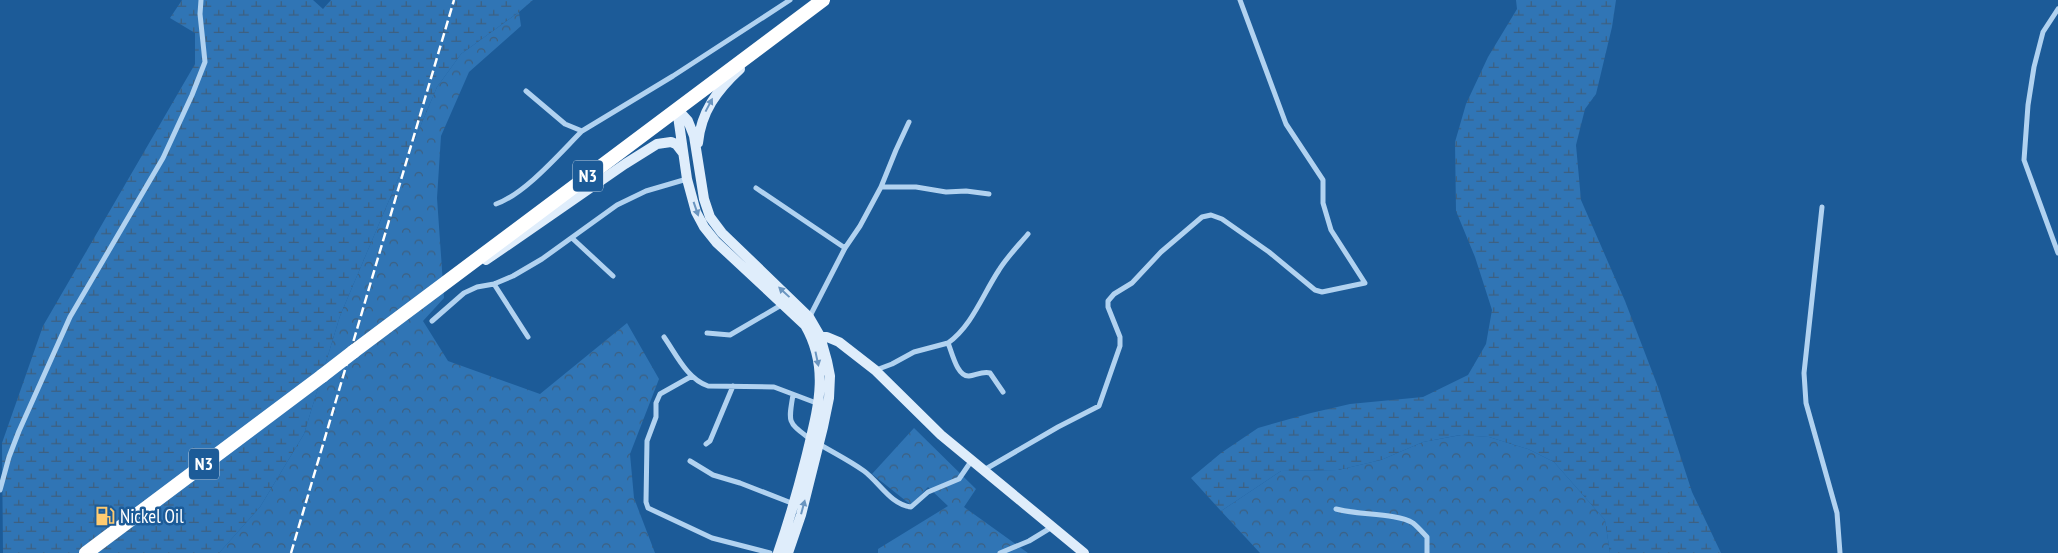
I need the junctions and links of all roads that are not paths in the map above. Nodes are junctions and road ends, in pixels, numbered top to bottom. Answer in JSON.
{"nodes":[{"id":1,"x":201,"y":0,"type":"edge"},
{"id":2,"x":790,"y":0,"type":"edge"},
{"id":3,"x":823,"y":0,"type":"edge"},
{"id":4,"x":1240,"y":0,"type":"edge"},
{"id":5,"x":2058,"y":10,"type":"edge"},
{"id":6,"x":780,"y":32,"type":"junction"},
{"id":7,"x":526,"y":91,"type":"dead end"},
{"id":8,"x":677,"y":109,"type":"junction"},
{"id":9,"x":910,"y":122,"type":"dead end"},
{"id":10,"x":582,"y":131,"type":"junction"},
{"id":11,"x":698,"y":152,"type":"junction"},
{"id":12,"x":684,"y":153,"type":"junction"},
{"id":13,"x":687,"y":179,"type":"junction"},
{"id":14,"x":881,"y":187,"type":"junction"},
{"id":15,"x":756,"y":188,"type":"dead end"},
{"id":16,"x":988,"y":194,"type":"dead end"},
{"id":17,"x":496,"y":204,"type":"dead end"},
{"id":18,"x":1822,"y":206,"type":"dead end"},
{"id":19,"x":1028,"y":234,"type":"dead end"},
{"id":20,"x":572,"y":238,"type":"junction"},
{"id":21,"x":845,"y":248,"type":"junction"},
{"id":22,"x":2058,"y":253,"type":"edge"},
{"id":23,"x":613,"y":276,"type":"dead end"},
{"id":24,"x":494,"y":284,"type":"junction"},
{"id":25,"x":424,"y":300,"type":"junction"},
{"id":26,"x":783,"y":304,"type":"junction"},
{"id":27,"x":432,"y":320,"type":"dead end"},
{"id":28,"x":807,"y":321,"type":"junction"},
{"id":29,"x":708,"y":333,"type":"dead end"},
{"id":30,"x":528,"y":337,"type":"dead end"},
{"id":31,"x":664,"y":337,"type":"dead end"},
{"id":32,"x":816,"y":337,"type":"junction"},
{"id":33,"x":948,"y":343,"type":"junction"},
{"id":34,"x":875,"y":370,"type":"junction"},
{"id":35,"x":692,"y":376,"type":"junction"},
{"id":36,"x":733,"y":386,"type":"junction"},
{"id":37,"x":1003,"y":392,"type":"dead end"},
{"id":38,"x":793,"y":395,"type":"junction"},
{"id":39,"x":819,"y":404,"type":"junction"},
{"id":40,"x":815,"y":442,"type":"junction"},
{"id":41,"x":706,"y":444,"type":"dead end"},
{"id":42,"x":972,"y":460,"type":"junction"},
{"id":43,"x":690,"y":461,"type":"dead end"},
{"id":44,"x":984,"y":470,"type":"junction"},
{"id":45,"x":0,"y":490,"type":"edge"},
{"id":46,"x":794,"y":504,"type":"junction"},
{"id":47,"x":1336,"y":509,"type":"dead end"},
{"id":48,"x":1052,"y":527,"type":"junction"},
{"id":49,"x":86,"y":553,"type":"edge"},
{"id":50,"x":770,"y":553,"type":"edge"},
{"id":51,"x":778,"y":553,"type":"edge"},
{"id":52,"x":788,"y":553,"type":"edge"},
{"id":53,"x":1000,"y":553,"type":"edge"},
{"id":54,"x":1084,"y":553,"type":"edge"},
{"id":55,"x":1427,"y":553,"type":"edge"},
{"id":56,"x":1840,"y":553,"type":"edge"}],
"edges":[{"from":1,"to":45,"type":"street"},
{"from":2,"to":10,"type":"street"},
{"from":3,"to":6,"type":"highway","number":"N3"},
{"from":4,"to":44,"type":"street"},
{"from":5,"to":22,"type":"street"},
{"from":6,"to":8,"type":"highway","number":"N3"},
{"from":11,"to":6,"type":"street","one_way":true},
{"from":7,"to":10,"type":"street"},
{"from":8,"to":11,"type":"street"},
{"from":8,"to":12,"type":"street"},
{"from":8,"to":25,"type":"highway","number":"N3"},
{"from":9,"to":14,"type":"street"},
{"from":10,"to":17,"type":"street"},
{"from":28,"to":11,"type":"street","one_way":true},
{"from":12,"to":13,"type":"street"},
{"from":12,"to":25,"type":"street"},
{"from":13,"to":20,"type":"street"},
{"from":13,"to":26,"type":"street","one_way":true},
{"from":14,"to":16,"type":"street"},
{"from":14,"to":21,"type":"street"},
{"from":15,"to":21,"type":"street"},
{"from":18,"to":56,"type":"street"},
{"from":19,"to":33,"type":"street"},
{"from":20,"to":23,"type":"street"},
{"from":20,"to":24,"type":"street"},
{"from":21,"to":28,"type":"street"},
{"from":24,"to":27,"type":"street"},
{"from":24,"to":30,"type":"street"},
{"from":25,"to":49,"type":"highway","number":"N3","bridge":true},
{"from":26,"to":28,"type":"street"},
{"from":26,"to":29,"type":"street"},
{"from":28,"to":32,"type":"street"},
{"from":31,"to":35,"type":"street"},
{"from":32,"to":34,"type":"street"},
{"from":32,"to":39,"type":"street","one_way":true},
{"from":32,"to":40,"type":"street"},
{"from":33,"to":34,"type":"street"},
{"from":33,"to":37,"type":"street"},
{"from":34,"to":42,"type":"street"},
{"from":35,"to":36,"type":"street"},
{"from":35,"to":50,"type":"street"},
{"from":36,"to":38,"type":"street"},
{"from":36,"to":41,"type":"street"},
{"from":38,"to":39,"type":"street"},
{"from":38,"to":40,"type":"street"},
{"from":39,"to":40,"type":"street"},
{"from":40,"to":42,"type":"street"},
{"from":40,"to":46,"type":"street"},
{"from":52,"to":40,"type":"street","one_way":true},
{"from":42,"to":44,"type":"street"},
{"from":43,"to":46,"type":"street"},
{"from":44,"to":48,"type":"street"},
{"from":46,"to":51,"type":"street"},
{"from":47,"to":55,"type":"street"},
{"from":48,"to":53,"type":"street"},
{"from":48,"to":54,"type":"street"}]}
